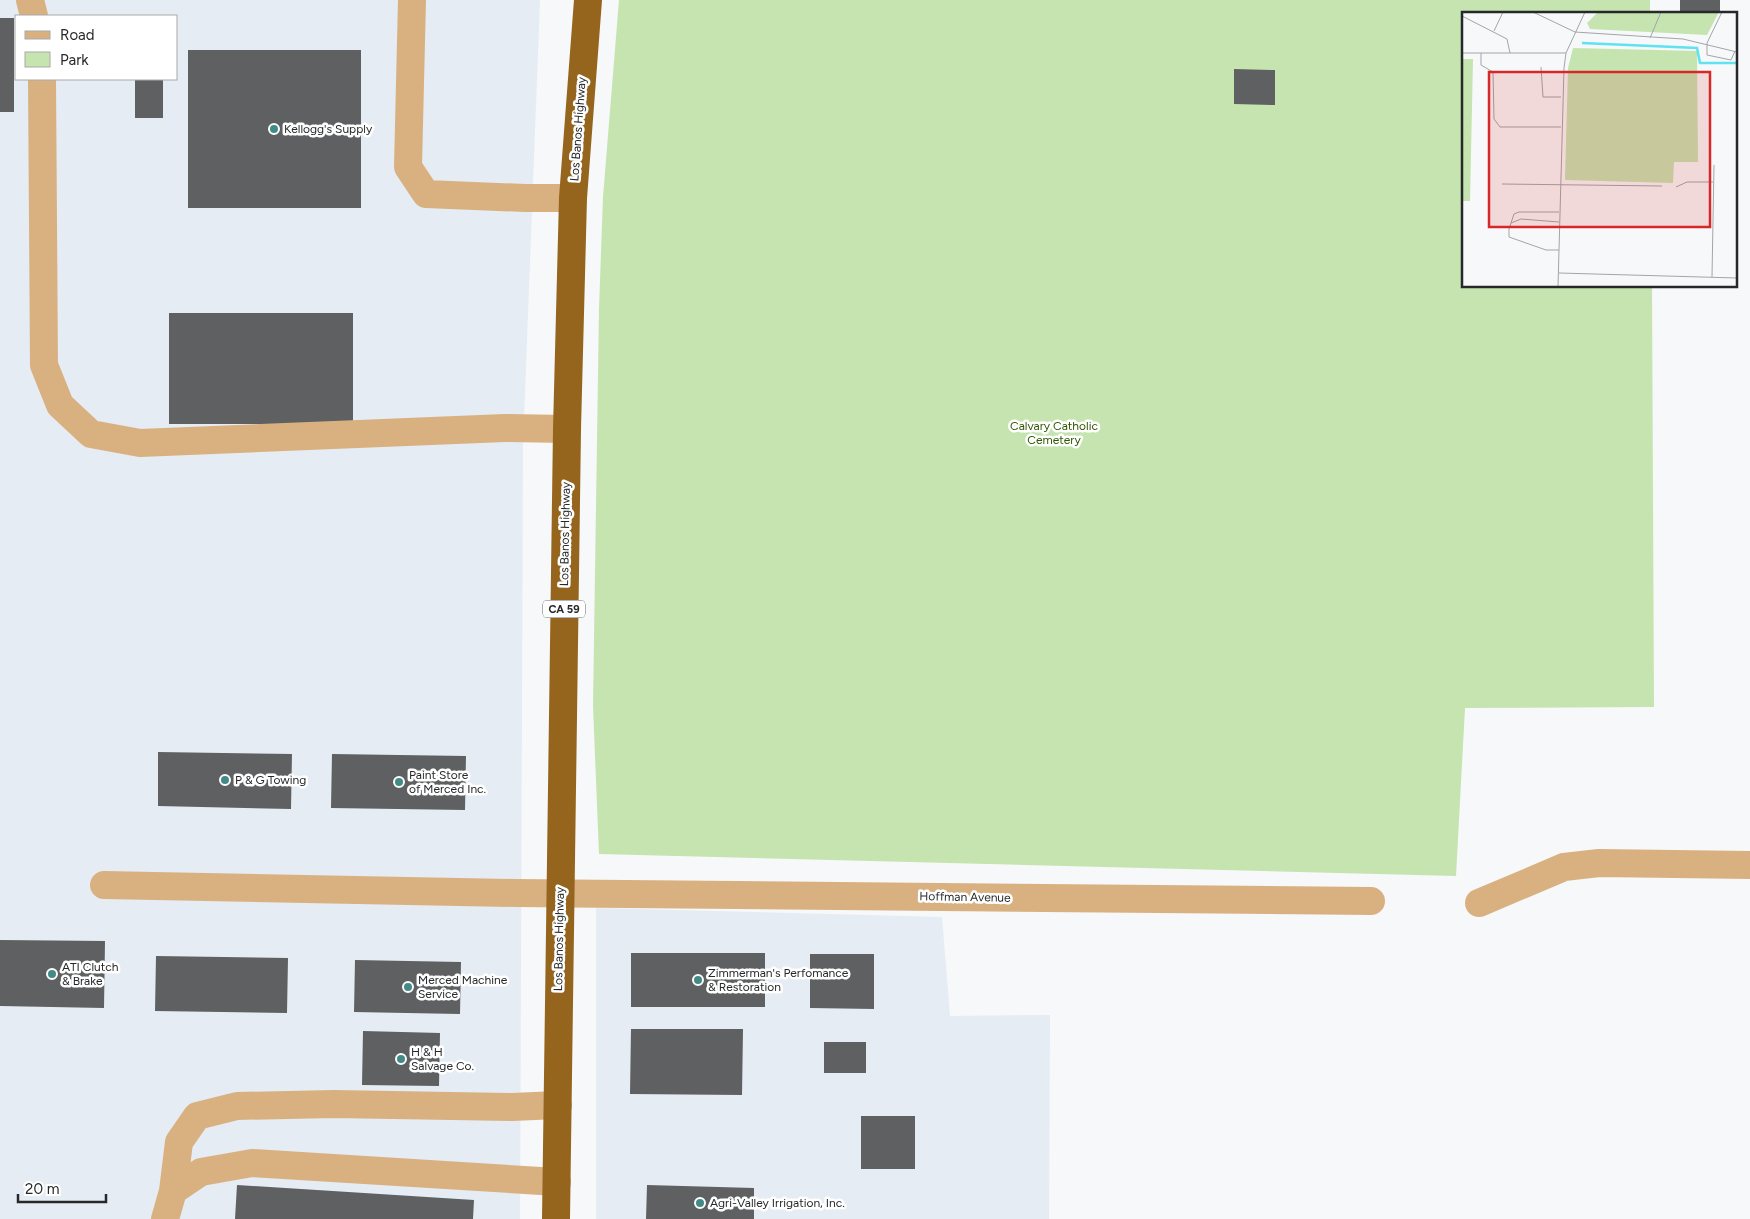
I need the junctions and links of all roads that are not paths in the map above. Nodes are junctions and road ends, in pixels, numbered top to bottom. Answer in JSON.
{"nodes":[{"id":1,"x":30,"y":0,"type":"edge"},
{"id":2,"x":412,"y":0,"type":"edge"},
{"id":3,"x":588,"y":0,"type":"edge"},
{"id":4,"x":34,"y":15,"type":"edge"},
{"id":5,"x":42,"y":80,"type":"edge"},
{"id":6,"x":572,"y":198,"type":"junction"},
{"id":7,"x":567,"y":429,"type":"junction"},
{"id":8,"x":1750,"y":865,"type":"edge"},
{"id":9,"x":104,"y":885,"type":"dead end"},
{"id":10,"x":560,"y":894,"type":"junction"},
{"id":11,"x":1371,"y":901,"type":"dead end"},
{"id":12,"x":1479,"y":903,"type":"dead end"},
{"id":13,"x":558,"y":1105,"type":"junction"},
{"id":14,"x":557,"y":1182,"type":"junction"},
{"id":15,"x":174,"y":1191,"type":"junction"},
{"id":16,"x":165,"y":1219,"type":"edge"},
{"id":17,"x":556,"y":1219,"type":"edge"}],
"edges":[{"from":1,"to":4,"type":"street"},
{"from":2,"to":6,"type":"street"},
{"from":3,"to":6,"type":"highway","name":"Los Banos Highway","number":"CA 59"},
{"from":5,"to":7,"type":"street"},
{"from":6,"to":7,"type":"highway","name":"Los Banos Highway","number":"CA 59"},
{"from":7,"to":10,"type":"highway","name":"Los Banos Highway","number":"CA 59"},
{"from":8,"to":12,"type":"street"},
{"from":9,"to":10,"type":"street","name":"Hoffman Avenue"},
{"from":10,"to":11,"type":"street","name":"Hoffman Avenue"},
{"from":10,"to":13,"type":"highway","name":"Los Banos Highway","number":"CA 59"},
{"from":13,"to":14,"type":"highway","name":"Los Banos Highway","number":"CA 59"},
{"from":13,"to":15,"type":"street"},
{"from":14,"to":15,"type":"street"},
{"from":14,"to":17,"type":"highway","name":"Los Banos Highway","number":"CA 59"},
{"from":15,"to":16,"type":"street"}]}
